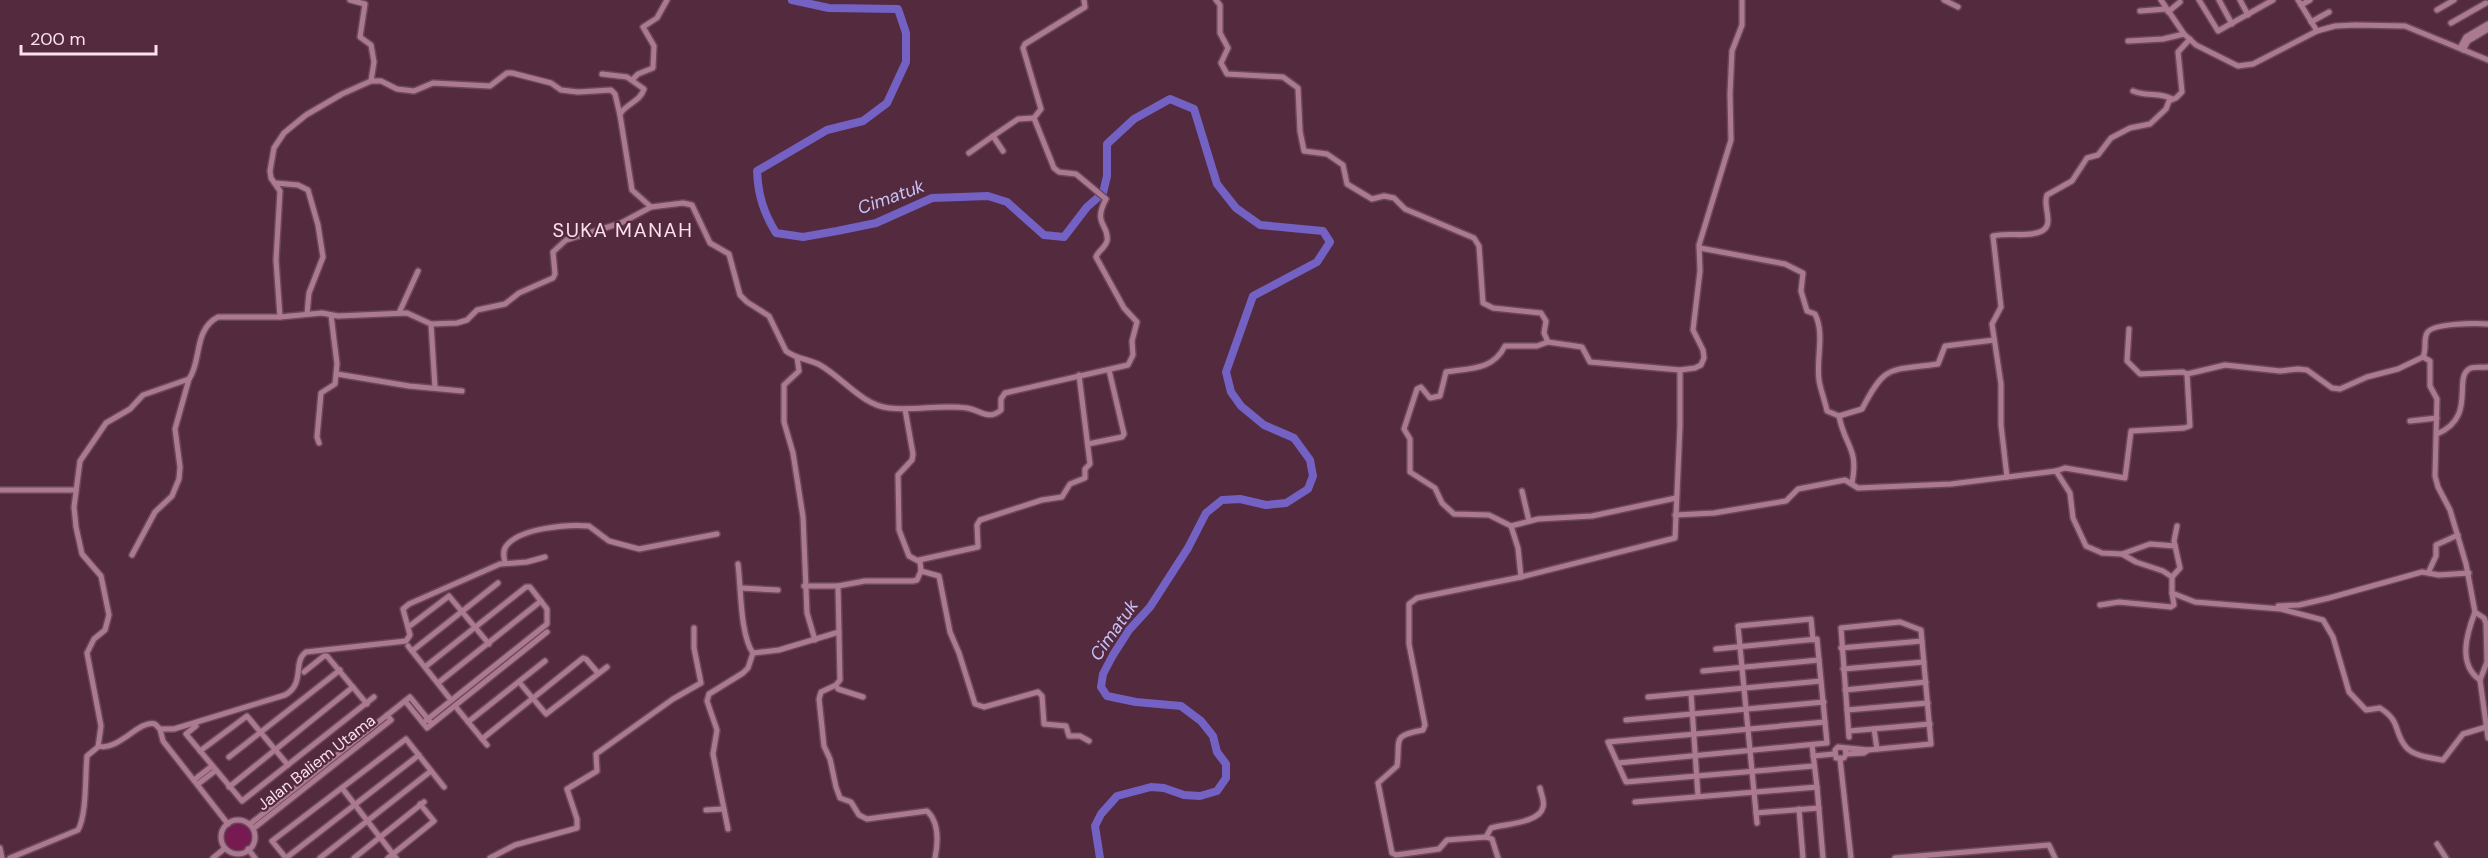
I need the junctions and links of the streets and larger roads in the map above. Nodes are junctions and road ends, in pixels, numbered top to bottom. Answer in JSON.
{"nodes":[{"id":1,"x":350,"y":0,"type":"edge"},
{"id":2,"x":667,"y":0,"type":"edge"},
{"id":3,"x":1084,"y":0,"type":"edge"},
{"id":4,"x":1216,"y":0,"type":"edge"},
{"id":5,"x":1742,"y":0,"type":"edge"},
{"id":6,"x":1944,"y":0,"type":"edge"},
{"id":7,"x":2161,"y":0,"type":"edge"},
{"id":8,"x":2199,"y":0,"type":"edge"},
{"id":9,"x":2219,"y":0,"type":"edge"},
{"id":10,"x":2240,"y":0,"type":"edge"},
{"id":11,"x":2273,"y":0,"type":"edge"},
{"id":12,"x":2310,"y":0,"type":"edge"},
{"id":13,"x":2454,"y":0,"type":"edge"},
{"id":14,"x":2180,"y":2,"type":"dead end"},
{"id":15,"x":2300,"y":2,"type":"edge"},
{"id":16,"x":2486,"y":3,"type":"edge"},
{"id":17,"x":1958,"y":7,"type":"dead end"},
{"id":18,"x":2437,"y":10,"type":"dead end"},
{"id":19,"x":2140,"y":11,"type":"dead end"},
{"id":20,"x":2167,"y":11,"type":"junction"},
{"id":21,"x":2329,"y":12,"type":"dead end"},
{"id":22,"x":2248,"y":15,"type":"junction"},
{"id":23,"x":2311,"y":22,"type":"junction"},
{"id":24,"x":2451,"y":23,"type":"dead end"},
{"id":25,"x":2232,"y":24,"type":"junction"},
{"id":26,"x":2488,"y":24,"type":"edge"},
{"id":27,"x":2488,"y":29,"type":"edge"},
{"id":28,"x":2317,"y":31,"type":"junction"},
{"id":29,"x":2184,"y":33,"type":"junction"},
{"id":30,"x":2190,"y":39,"type":"junction"},
{"id":31,"x":2128,"y":41,"type":"dead end"},
{"id":32,"x":2462,"y":49,"type":"junction"},
{"id":33,"x":2488,"y":60,"type":"edge"},
{"id":34,"x":602,"y":74,"type":"dead end"},
{"id":35,"x":632,"y":80,"type":"junction"},
{"id":36,"x":371,"y":81,"type":"junction"},
{"id":37,"x":2133,"y":91,"type":"dead end"},
{"id":38,"x":2172,"y":99,"type":"junction"},
{"id":39,"x":620,"y":115,"type":"junction"},
{"id":40,"x":1034,"y":118,"type":"junction"},
{"id":41,"x":993,"y":136,"type":"junction"},
{"id":42,"x":1003,"y":151,"type":"dead end"},
{"id":43,"x":969,"y":153,"type":"dead end"},
{"id":44,"x":274,"y":183,"type":"junction"},
{"id":45,"x":651,"y":207,"type":"junction"},
{"id":46,"x":1700,"y":248,"type":"junction"},
{"id":47,"x":418,"y":271,"type":"dead end"},
{"id":48,"x":399,"y":313,"type":"junction"},
{"id":49,"x":307,"y":314,"type":"junction"},
{"id":50,"x":331,"y":315,"type":"junction"},
{"id":51,"x":280,"y":317,"type":"junction"},
{"id":52,"x":431,"y":324,"type":"junction"},
{"id":53,"x":2488,"y":324,"type":"edge"},
{"id":54,"x":2129,"y":329,"type":"dead end"},
{"id":55,"x":1994,"y":340,"type":"junction"},
{"id":56,"x":1548,"y":342,"type":"junction"},
{"id":57,"x":797,"y":357,"type":"junction"},
{"id":58,"x":2423,"y":357,"type":"junction"},
{"id":59,"x":2488,"y":367,"type":"edge"},
{"id":60,"x":1109,"y":370,"type":"junction"},
{"id":61,"x":1680,"y":370,"type":"junction"},
{"id":62,"x":337,"y":374,"type":"junction"},
{"id":63,"x":2187,"y":374,"type":"junction"},
{"id":64,"x":1079,"y":375,"type":"junction"},
{"id":65,"x":189,"y":379,"type":"junction"},
{"id":66,"x":435,"y":387,"type":"junction"},
{"id":67,"x":462,"y":391,"type":"dead end"},
{"id":68,"x":905,"y":409,"type":"junction"},
{"id":69,"x":1839,"y":416,"type":"junction"},
{"id":70,"x":2437,"y":418,"type":"junction"},
{"id":71,"x":2410,"y":421,"type":"dead end"},
{"id":72,"x":2438,"y":434,"type":"junction"},
{"id":73,"x":319,"y":443,"type":"dead end"},
{"id":74,"x":1088,"y":444,"type":"junction"},
{"id":75,"x":2056,"y":471,"type":"junction"},
{"id":76,"x":2007,"y":477,"type":"junction"},
{"id":77,"x":1852,"y":483,"type":"junction"},
{"id":78,"x":0,"y":490,"type":"edge"},
{"id":79,"x":76,"y":490,"type":"junction"},
{"id":80,"x":1522,"y":490,"type":"dead end"},
{"id":81,"x":1676,"y":498,"type":"junction"},
{"id":82,"x":1675,"y":515,"type":"junction"},
{"id":83,"x":1529,"y":521,"type":"junction"},
{"id":84,"x":1511,"y":526,"type":"junction"},
{"id":85,"x":2178,"y":526,"type":"dead end"},
{"id":86,"x":717,"y":534,"type":"dead end"},
{"id":87,"x":2458,"y":535,"type":"junction"},
{"id":88,"x":2175,"y":546,"type":"junction"},
{"id":89,"x":2122,"y":554,"type":"junction"},
{"id":90,"x":132,"y":555,"type":"dead end"},
{"id":91,"x":545,"y":557,"type":"dead end"},
{"id":92,"x":919,"y":560,"type":"junction"},
{"id":93,"x":505,"y":563,"type":"junction"},
{"id":94,"x":738,"y":564,"type":"dead end"},
{"id":95,"x":921,"y":571,"type":"junction"},
{"id":96,"x":2429,"y":571,"type":"junction"},
{"id":97,"x":2469,"y":573,"type":"junction"},
{"id":98,"x":1521,"y":577,"type":"junction"},
{"id":99,"x":2172,"y":577,"type":"junction"},
{"id":100,"x":498,"y":583,"type":"dead end"},
{"id":101,"x":804,"y":586,"type":"junction"},
{"id":102,"x":838,"y":586,"type":"junction"},
{"id":103,"x":741,"y":588,"type":"junction"},
{"id":104,"x":778,"y":590,"type":"dead end"},
{"id":105,"x":2172,"y":593,"type":"junction"},
{"id":106,"x":541,"y":601,"type":"junction"},
{"id":107,"x":2100,"y":605,"type":"dead end"},
{"id":108,"x":2246,"y":606,"type":"junction"},
{"id":109,"x":463,"y":611,"type":"junction"},
{"id":110,"x":2475,"y":612,"type":"junction"},
{"id":111,"x":411,"y":625,"type":"dead end"},
{"id":112,"x":476,"y":627,"type":"junction"},
{"id":113,"x":694,"y":628,"type":"dead end"},
{"id":114,"x":547,"y":632,"type":"dead end"},
{"id":115,"x":839,"y":632,"type":"junction"},
{"id":116,"x":815,"y":640,"type":"junction"},
{"id":117,"x":1813,"y":640,"type":"junction"},
{"id":118,"x":1922,"y":641,"type":"junction"},
{"id":119,"x":489,"y":644,"type":"junction"},
{"id":120,"x":408,"y":646,"type":"dead end"},
{"id":121,"x":1740,"y":647,"type":"junction"},
{"id":122,"x":1841,"y":648,"type":"junction"},
{"id":123,"x":1716,"y":649,"type":"dead end"},
{"id":124,"x":412,"y":651,"type":"junction"},
{"id":125,"x":753,"y":653,"type":"junction"},
{"id":126,"x":1819,"y":660,"type":"junction"},
{"id":127,"x":506,"y":661,"type":"junction"},
{"id":128,"x":545,"y":661,"type":"dead end"},
{"id":129,"x":1924,"y":662,"type":"junction"},
{"id":130,"x":425,"y":667,"type":"junction"},
{"id":131,"x":606,"y":667,"type":"dead end"},
{"id":132,"x":1742,"y":668,"type":"junction"},
{"id":133,"x":1843,"y":669,"type":"junction"},
{"id":134,"x":340,"y":670,"type":"junction"},
{"id":135,"x":1703,"y":671,"type":"dead end"},
{"id":136,"x":304,"y":672,"type":"dead end"},
{"id":137,"x":598,"y":673,"type":"junction"},
{"id":138,"x":2480,"y":680,"type":"junction"},
{"id":139,"x":1821,"y":681,"type":"junction"},
{"id":140,"x":519,"y":682,"type":"junction"},
{"id":141,"x":1926,"y":682,"type":"junction"},
{"id":142,"x":438,"y":683,"type":"junction"},
{"id":143,"x":699,"y":685,"type":"junction"},
{"id":144,"x":836,"y":685,"type":"junction"},
{"id":145,"x":353,"y":687,"type":"junction"},
{"id":146,"x":1744,"y":688,"type":"junction"},
{"id":147,"x":1845,"y":690,"type":"junction"},
{"id":148,"x":1691,"y":693,"type":"junction"},
{"id":149,"x":709,"y":694,"type":"junction"},
{"id":150,"x":863,"y":697,"type":"dead end"},
{"id":151,"x":1648,"y":697,"type":"dead end"},
{"id":152,"x":374,"y":698,"type":"dead end"},
{"id":153,"x":532,"y":699,"type":"junction"},
{"id":154,"x":1824,"y":702,"type":"junction"},
{"id":155,"x":453,"y":703,"type":"junction"},
{"id":156,"x":1928,"y":703,"type":"junction"},
{"id":157,"x":367,"y":704,"type":"junction"},
{"id":158,"x":1746,"y":709,"type":"junction"},
{"id":159,"x":1847,"y":710,"type":"junction"},
{"id":160,"x":1692,"y":714,"type":"junction"},
{"id":161,"x":1626,"y":720,"type":"dead end"},
{"id":162,"x":468,"y":722,"type":"junction"},
{"id":163,"x":1825,"y":722,"type":"junction"},
{"id":164,"x":1930,"y":724,"type":"junction"},
{"id":165,"x":196,"y":726,"type":"dead end"},
{"id":166,"x":2487,"y":727,"type":"edge"},
{"id":167,"x":160,"y":729,"type":"junction"},
{"id":168,"x":1748,"y":729,"type":"junction"},
{"id":169,"x":1874,"y":729,"type":"junction"},
{"id":170,"x":261,"y":732,"type":"junction"},
{"id":171,"x":1693,"y":734,"type":"junction"},
{"id":172,"x":2488,"y":738,"type":"edge"},
{"id":173,"x":482,"y":739,"type":"junction"},
{"id":174,"x":1089,"y":741,"type":"dead end"},
{"id":175,"x":487,"y":745,"type":"dead end"},
{"id":176,"x":1812,"y":745,"type":"junction"},
{"id":177,"x":99,"y":746,"type":"junction"},
{"id":178,"x":1877,"y":749,"type":"junction"},
{"id":179,"x":276,"y":750,"type":"junction"},
{"id":180,"x":200,"y":751,"type":"junction"},
{"id":181,"x":1750,"y":751,"type":"junction"},
{"id":182,"x":1846,"y":752,"type":"junction"},
{"id":183,"x":1834,"y":754,"type":"junction"},
{"id":184,"x":419,"y":755,"type":"junction"},
{"id":185,"x":1695,"y":756,"type":"junction"},
{"id":186,"x":1813,"y":756,"type":"junction"},
{"id":187,"x":229,"y":758,"type":"dead end"},
{"id":188,"x":1840,"y":759,"type":"junction"},
{"id":189,"x":1618,"y":763,"type":"junction"},
{"id":190,"x":288,"y":765,"type":"junction"},
{"id":191,"x":1814,"y":766,"type":"junction"},
{"id":192,"x":214,"y":768,"type":"junction"},
{"id":193,"x":431,"y":771,"type":"junction"},
{"id":194,"x":1752,"y":773,"type":"junction"},
{"id":195,"x":1696,"y":776,"type":"junction"},
{"id":196,"x":196,"y":782,"type":"junction"},
{"id":197,"x":228,"y":787,"type":"junction"},
{"id":198,"x":1817,"y":787,"type":"junction"},
{"id":199,"x":342,"y":788,"type":"junction"},
{"id":200,"x":444,"y":788,"type":"dead end"},
{"id":201,"x":1540,"y":788,"type":"dead end"},
{"id":202,"x":1754,"y":791,"type":"junction"},
{"id":203,"x":1698,"y":796,"type":"junction"},
{"id":204,"x":1635,"y":802,"type":"dead end"},
{"id":205,"x":355,"y":804,"type":"junction"},
{"id":206,"x":1819,"y":808,"type":"junction"},
{"id":207,"x":723,"y":809,"type":"junction"},
{"id":208,"x":1799,"y":809,"type":"junction"},
{"id":209,"x":706,"y":810,"type":"dead end"},
{"id":210,"x":1756,"y":813,"type":"junction"},
{"id":211,"x":367,"y":821,"type":"junction"},
{"id":212,"x":228,"y":824,"type":"junction"},
{"id":213,"x":1757,"y":824,"type":"dead end"},
{"id":214,"x":252,"y":826,"type":"junction"},
{"id":215,"x":728,"y":829,"type":"dead end"},
{"id":216,"x":380,"y":837,"type":"junction"},
{"id":217,"x":1486,"y":837,"type":"junction"},
{"id":218,"x":2437,"y":844,"type":"dead end"},
{"id":219,"x":0,"y":848,"type":"edge"},
{"id":220,"x":224,"y":849,"type":"junction"},
{"id":221,"x":248,"y":849,"type":"junction"},
{"id":222,"x":1942,"y":856,"type":"edge"},
{"id":223,"x":1951,"y":856,"type":"edge"},
{"id":224,"x":392,"y":857,"type":"edge"},
{"id":225,"x":1394,"y":857,"type":"edge"},
{"id":226,"x":2,"y":858,"type":"edge"},
{"id":227,"x":10,"y":858,"type":"edge"},
{"id":228,"x":213,"y":858,"type":"edge"},
{"id":229,"x":255,"y":858,"type":"edge"},
{"id":230,"x":286,"y":858,"type":"edge"},
{"id":231,"x":320,"y":858,"type":"edge"},
{"id":232,"x":354,"y":858,"type":"edge"},
{"id":233,"x":489,"y":858,"type":"edge"},
{"id":234,"x":935,"y":858,"type":"edge"},
{"id":235,"x":1498,"y":858,"type":"edge"},
{"id":236,"x":1803,"y":858,"type":"edge"},
{"id":237,"x":1823,"y":858,"type":"edge"},
{"id":238,"x":1851,"y":858,"type":"edge"},
{"id":239,"x":1895,"y":858,"type":"edge"},
{"id":240,"x":2055,"y":858,"type":"edge"},
{"id":241,"x":2446,"y":858,"type":"edge"}],
"edges":[{"from":1,"to":36,"type":"street"},
{"from":2,"to":35,"type":"street"},
{"from":3,"to":40,"type":"street"},
{"from":4,"to":56,"type":"street"},
{"from":5,"to":46,"type":"street"},
{"from":6,"to":17,"type":"street"},
{"from":7,"to":20,"type":"street"},
{"from":8,"to":25,"type":"street"},
{"from":9,"to":25,"type":"street"},
{"from":10,"to":22,"type":"street"},
{"from":11,"to":22,"type":"street"},
{"from":12,"to":15,"type":"street"},
{"from":13,"to":18,"type":"street"},
{"from":14,"to":20,"type":"street"},
{"from":15,"to":23,"type":"street"},
{"from":16,"to":24,"type":"street"},
{"from":19,"to":20,"type":"street"},
{"from":20,"to":29,"type":"street"},
{"from":21,"to":23,"type":"street"},
{"from":22,"to":25,"type":"street"},
{"from":23,"to":28,"type":"street"},
{"from":26,"to":32,"type":"street"},
{"from":27,"to":32,"type":"street"},
{"from":28,"to":30,"type":"street"},
{"from":28,"to":32,"type":"street"},
{"from":29,"to":30,"type":"street"},
{"from":29,"to":31,"type":"street"},
{"from":30,"to":38,"type":"street"},
{"from":32,"to":33,"type":"street"},
{"from":34,"to":35,"type":"street"},
{"from":35,"to":39,"type":"street"},
{"from":36,"to":39,"type":"street"},
{"from":36,"to":44,"type":"street"},
{"from":37,"to":38,"type":"street"},
{"from":38,"to":55,"type":"street"},
{"from":39,"to":45,"type":"street"},
{"from":40,"to":41,"type":"street"},
{"from":40,"to":60,"type":"street"},
{"from":41,"to":42,"type":"street"},
{"from":41,"to":43,"type":"street"},
{"from":44,"to":49,"type":"street"},
{"from":44,"to":51,"type":"street"},
{"from":45,"to":52,"type":"street"},
{"from":45,"to":57,"type":"street"},
{"from":46,"to":61,"type":"street"},
{"from":46,"to":69,"type":"street"},
{"from":47,"to":48,"type":"street"},
{"from":48,"to":50,"type":"street"},
{"from":48,"to":52,"type":"street"},
{"from":49,"to":50,"type":"street"},
{"from":49,"to":51,"type":"street"},
{"from":50,"to":62,"type":"street"},
{"from":51,"to":65,"type":"street"},
{"from":52,"to":66,"type":"street"},
{"from":53,"to":58,"type":"street"},
{"from":54,"to":63,"type":"street"},
{"from":55,"to":69,"type":"street"},
{"from":55,"to":76,"type":"street"},
{"from":56,"to":61,"type":"street"},
{"from":56,"to":84,"type":"street"},
{"from":57,"to":68,"type":"street"},
{"from":57,"to":101,"type":"street"},
{"from":58,"to":63,"type":"street"},
{"from":58,"to":70,"type":"street"},
{"from":59,"to":72,"type":"street"},
{"from":60,"to":64,"type":"street"},
{"from":60,"to":74,"type":"street"},
{"from":61,"to":81,"type":"street"},
{"from":62,"to":66,"type":"street"},
{"from":62,"to":73,"type":"street"},
{"from":63,"to":75,"type":"street"},
{"from":64,"to":68,"type":"street"},
{"from":64,"to":74,"type":"street"},
{"from":65,"to":79,"type":"street"},
{"from":65,"to":90,"type":"street"},
{"from":66,"to":67,"type":"street"},
{"from":68,"to":92,"type":"street"},
{"from":69,"to":77,"type":"street"},
{"from":70,"to":71,"type":"street"},
{"from":70,"to":72,"type":"street"},
{"from":72,"to":87,"type":"street"},
{"from":74,"to":92,"type":"street"},
{"from":75,"to":76,"type":"street"},
{"from":75,"to":89,"type":"street"},
{"from":76,"to":77,"type":"street"},
{"from":77,"to":82,"type":"street"},
{"from":78,"to":79,"type":"street"},
{"from":79,"to":177,"type":"street"},
{"from":80,"to":83,"type":"street"},
{"from":81,"to":82,"type":"street"},
{"from":81,"to":83,"type":"street"},
{"from":82,"to":98,"type":"street"},
{"from":83,"to":84,"type":"street"},
{"from":84,"to":98,"type":"street"},
{"from":85,"to":88,"type":"street"},
{"from":86,"to":93,"type":"street"},
{"from":87,"to":96,"type":"street"},
{"from":87,"to":97,"type":"street"},
{"from":88,"to":89,"type":"street"},
{"from":88,"to":99,"type":"street"},
{"from":89,"to":99,"type":"street"},
{"from":91,"to":93,"type":"street"},
{"from":92,"to":95,"type":"street"},
{"from":93,"to":167,"type":"street"},
{"from":94,"to":103,"type":"street"},
{"from":95,"to":102,"type":"street"},
{"from":95,"to":174,"type":"street"},
{"from":96,"to":97,"type":"street"},
{"from":96,"to":108,"type":"street"},
{"from":97,"to":110,"type":"street"},
{"from":98,"to":225,"type":"street"},
{"from":99,"to":105,"type":"street"},
{"from":100,"to":109,"type":"street"},
{"from":101,"to":102,"type":"street"},
{"from":101,"to":116,"type":"street"},
{"from":102,"to":115,"type":"street"},
{"from":103,"to":104,"type":"street"},
{"from":103,"to":125,"type":"street"},
{"from":105,"to":107,"type":"street"},
{"from":105,"to":108,"type":"street"},
{"from":106,"to":112,"type":"street"},
{"from":106,"to":119,"type":"street"},
{"from":106,"to":127,"type":"street"},
{"from":108,"to":166,"type":"street"},
{"from":109,"to":111,"type":"street"},
{"from":109,"to":112,"type":"street"},
{"from":109,"to":124,"type":"street"},
{"from":110,"to":138,"type":"street"},
{"from":110,"to":138,"type":"street"},
{"from":112,"to":119,"type":"street"},
{"from":112,"to":130,"type":"street"},
{"from":113,"to":143,"type":"street"},
{"from":114,"to":127,"type":"street"},
{"from":115,"to":116,"type":"street"},
{"from":115,"to":144,"type":"street"},
{"from":116,"to":125,"type":"street"},
{"from":117,"to":121,"type":"street"},
{"from":117,"to":121,"type":"street"},
{"from":117,"to":126,"type":"street"},
{"from":118,"to":122,"type":"street"},
{"from":118,"to":122,"type":"street"},
{"from":118,"to":129,"type":"street"},
{"from":119,"to":142,"type":"street"},
{"from":120,"to":124,"type":"street"},
{"from":121,"to":123,"type":"street"},
{"from":121,"to":132,"type":"street"},
{"from":122,"to":133,"type":"street"},
{"from":124,"to":130,"type":"street"},
{"from":125,"to":149,"type":"street"},
{"from":126,"to":132,"type":"street"},
{"from":126,"to":139,"type":"street"},
{"from":127,"to":155,"type":"street"},
{"from":128,"to":140,"type":"street"},
{"from":129,"to":133,"type":"street"},
{"from":129,"to":141,"type":"street"},
{"from":130,"to":142,"type":"street"},
{"from":131,"to":137,"type":"street"},
{"from":132,"to":135,"type":"street"},
{"from":132,"to":146,"type":"street"},
{"from":133,"to":147,"type":"street"},
{"from":134,"to":136,"type":"street"},
{"from":134,"to":145,"type":"street"},
{"from":134,"to":170,"type":"street"},
{"from":137,"to":153,"type":"street"},
{"from":137,"to":153,"type":"street"},
{"from":138,"to":166,"type":"street"},
{"from":139,"to":146,"type":"street"},
{"from":139,"to":154,"type":"street"},
{"from":140,"to":153,"type":"street"},
{"from":140,"to":162,"type":"street"},
{"from":141,"to":147,"type":"street"},
{"from":141,"to":156,"type":"street"},
{"from":142,"to":155,"type":"street"},
{"from":143,"to":149,"type":"street"},
{"from":143,"to":233,"type":"street"},
{"from":144,"to":150,"type":"street"},
{"from":144,"to":234,"type":"street"},
{"from":145,"to":157,"type":"street"},
{"from":145,"to":179,"type":"street"},
{"from":146,"to":148,"type":"street"},
{"from":146,"to":158,"type":"street"},
{"from":147,"to":159,"type":"street"},
{"from":148,"to":151,"type":"street"},
{"from":148,"to":160,"type":"street"},
{"from":149,"to":207,"type":"street"},
{"from":152,"to":157,"type":"street"},
{"from":153,"to":173,"type":"street"},
{"from":154,"to":158,"type":"street"},
{"from":154,"to":163,"type":"street"},
{"from":155,"to":162,"type":"street"},
{"from":155,"to":214,"type":"street","name":"Jalan Baliem Utama"},
{"from":156,"to":159,"type":"street"},
{"from":156,"to":164,"type":"street"},
{"from":157,"to":190,"type":"street"},
{"from":158,"to":160,"type":"street"},
{"from":158,"to":168,"type":"street"},
{"from":159,"to":169,"type":"street"},
{"from":160,"to":161,"type":"street"},
{"from":160,"to":171,"type":"street"},
{"from":162,"to":173,"type":"street"},
{"from":163,"to":168,"type":"street"},
{"from":163,"to":176,"type":"street"},
{"from":164,"to":169,"type":"street"},
{"from":164,"to":178,"type":"street"},
{"from":165,"to":180,"type":"street"},
{"from":166,"to":172,"type":"street"},
{"from":167,"to":177,"type":"street"},
{"from":167,"to":196,"type":"street"},
{"from":168,"to":171,"type":"street"},
{"from":168,"to":181,"type":"street"},
{"from":169,"to":178,"type":"street"},
{"from":170,"to":179,"type":"street"},
{"from":170,"to":180,"type":"street"},
{"from":170,"to":187,"type":"street"},
{"from":171,"to":185,"type":"street"},
{"from":171,"to":189,"type":"street"},
{"from":173,"to":175,"type":"street"},
{"from":176,"to":181,"type":"street"},
{"from":176,"to":186,"type":"street"},
{"from":177,"to":227,"type":"street"},
{"from":178,"to":182,"type":"street"},
{"from":179,"to":190,"type":"street"},
{"from":179,"to":197,"type":"street"},
{"from":180,"to":192,"type":"street"},
{"from":181,"to":185,"type":"street"},
{"from":181,"to":194,"type":"street"},
{"from":182,"to":183,"type":"street"},
{"from":182,"to":188,"type":"street"},
{"from":183,"to":186,"type":"street"},
{"from":183,"to":188,"type":"street"},
{"from":184,"to":193,"type":"street"},
{"from":184,"to":199,"type":"street"},
{"from":184,"to":205,"type":"street"},
{"from":185,"to":189,"type":"street"},
{"from":185,"to":195,"type":"street"},
{"from":186,"to":191,"type":"street"},
{"from":188,"to":238,"type":"street"},
{"from":189,"to":195,"type":"street"},
{"from":190,"to":197,"type":"street"},
{"from":191,"to":194,"type":"street"},
{"from":191,"to":198,"type":"street"},
{"from":192,"to":196,"type":"street"},
{"from":192,"to":197,"type":"street"},
{"from":193,"to":200,"type":"street"},
{"from":193,"to":211,"type":"street"},
{"from":194,"to":195,"type":"street"},
{"from":194,"to":202,"type":"street"},
{"from":195,"to":203,"type":"street"},
{"from":196,"to":212,"type":"street"},
{"from":198,"to":202,"type":"street"},
{"from":198,"to":206,"type":"street"},
{"from":199,"to":205,"type":"street"},
{"from":199,"to":230,"type":"street"},
{"from":201,"to":217,"type":"street"},
{"from":202,"to":203,"type":"street"},
{"from":202,"to":210,"type":"street"},
{"from":203,"to":204,"type":"street"},
{"from":205,"to":211,"type":"street"},
{"from":205,"to":230,"type":"street"},
{"from":206,"to":208,"type":"street"},
{"from":206,"to":237,"type":"street"},
{"from":207,"to":209,"type":"street"},
{"from":207,"to":215,"type":"street"},
{"from":208,"to":210,"type":"street"},
{"from":208,"to":236,"type":"street"},
{"from":210,"to":213,"type":"street"},
{"from":211,"to":216,"type":"street"},
{"from":211,"to":231,"type":"street"},
{"from":212,"to":214,"type":"street"},
{"from":212,"to":220,"type":"street"},
{"from":214,"to":221,"type":"street"},
{"from":216,"to":224,"type":"street"},
{"from":216,"to":224,"type":"street"},
{"from":216,"to":232,"type":"street"},
{"from":217,"to":225,"type":"street"},
{"from":217,"to":235,"type":"street"},
{"from":218,"to":241,"type":"street"},
{"from":219,"to":226,"type":"street"},
{"from":220,"to":221,"type":"street"},
{"from":220,"to":228,"type":"street"},
{"from":221,"to":229,"type":"street"},
{"from":222,"to":223,"type":"street"},
{"from":222,"to":239,"type":"street"},
{"from":223,"to":240,"type":"street"}]}
